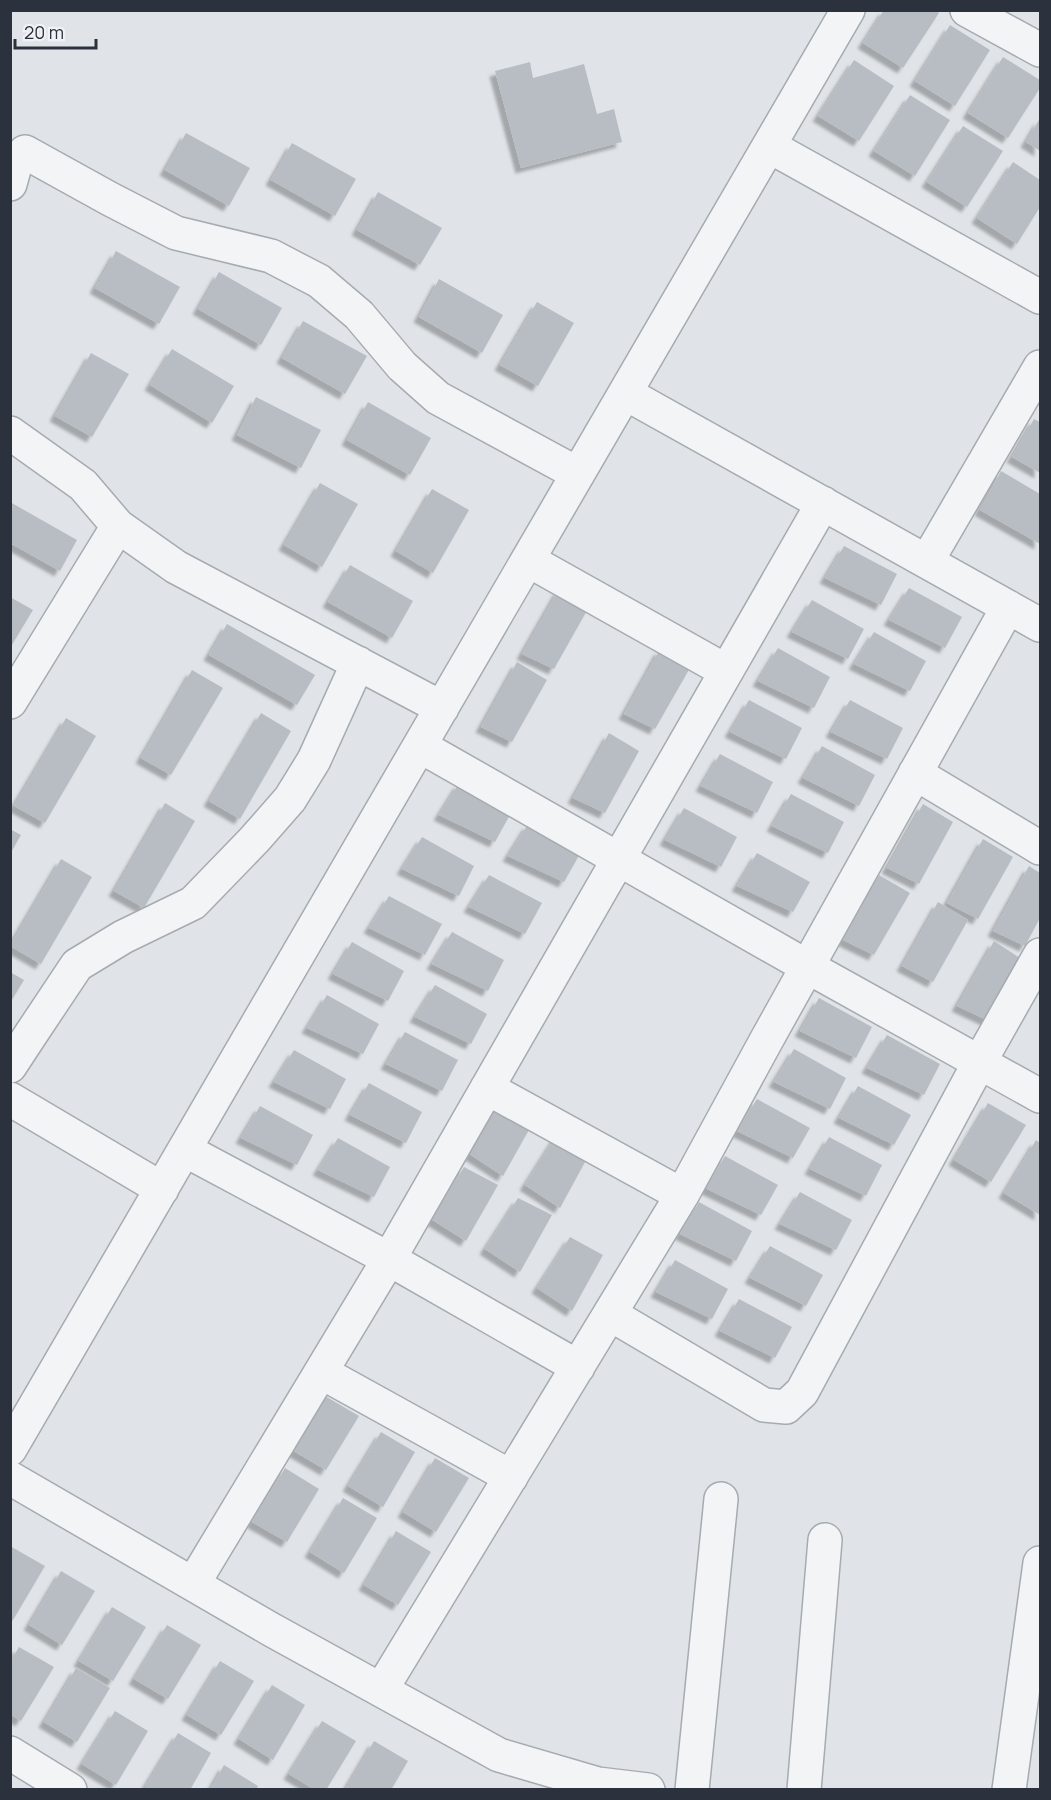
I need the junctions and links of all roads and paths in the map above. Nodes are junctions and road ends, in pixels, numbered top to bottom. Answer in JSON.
{"nodes":[{"id":1,"x":848,"y":10,"type":"edge"},
{"id":2,"x":983,"y":14,"type":"edge"},
{"id":3,"x":1041,"y":50,"type":"edge"},
{"id":4,"x":769,"y":146,"type":"junction"},
{"id":5,"x":10,"y":184,"type":"edge"},
{"id":6,"x":1041,"y":297,"type":"edge"},
{"id":7,"x":1041,"y":367,"type":"edge"},
{"id":8,"x":625,"y":393,"type":"junction"},
{"id":9,"x":10,"y":433,"type":"edge"},
{"id":10,"x":578,"y":474,"type":"junction"},
{"id":11,"x":823,"y":503,"type":"junction"},
{"id":12,"x":118,"y":526,"type":"junction"},
{"id":13,"x":528,"y":560,"type":"junction"},
{"id":14,"x":927,"y":561,"type":"junction"},
{"id":15,"x":1008,"y":607,"type":"junction"},
{"id":16,"x":1041,"y":625,"type":"edge"},
{"id":17,"x":358,"y":663,"type":"junction"},
{"id":18,"x":726,"y":671,"type":"junction"},
{"id":19,"x":10,"y":702,"type":"edge"},
{"id":20,"x":442,"y":708,"type":"junction"},
{"id":21,"x":420,"y":746,"type":"junction"},
{"id":22,"x":915,"y":773,"type":"junction"},
{"id":23,"x":1041,"y":848,"type":"edge"},
{"id":24,"x":618,"y":859,"type":"junction"},
{"id":25,"x":1041,"y":955,"type":"edge"},
{"id":26,"x":808,"y":967,"type":"junction"},
{"id":27,"x":979,"y":1064,"type":"junction"},
{"id":28,"x":10,"y":1066,"type":"edge"},
{"id":29,"x":487,"y":1088,"type":"junction"},
{"id":30,"x":1041,"y":1096,"type":"edge"},
{"id":31,"x":10,"y":1099,"type":"edge"},
{"id":32,"x":185,"y":1150,"type":"junction"},
{"id":33,"x":162,"y":1189,"type":"junction"},
{"id":34,"x":682,"y":1195,"type":"junction"},
{"id":35,"x":389,"y":1259,"type":"junction"},
{"id":36,"x":610,"y":1314,"type":"junction"},
{"id":37,"x":578,"y":1366,"type":"junction"},
{"id":38,"x":321,"y":1372,"type":"junction"},
{"id":39,"x":10,"y":1449,"type":"edge"},
{"id":40,"x":511,"y":1477,"type":"junction"},
{"id":41,"x":10,"y":1478,"type":"edge"},
{"id":42,"x":721,"y":1499,"type":"dead end"},
{"id":43,"x":825,"y":1540,"type":"dead end"},
{"id":44,"x":1041,"y":1563,"type":"edge"},
{"id":45,"x":193,"y":1584,"type":"junction"},
{"id":46,"x":381,"y":1690,"type":"junction"},
{"id":47,"x":10,"y":1753,"type":"edge"},
{"id":48,"x":70,"y":1790,"type":"edge"},
{"id":49,"x":648,"y":1790,"type":"edge"},
{"id":50,"x":692,"y":1790,"type":"edge"},
{"id":51,"x":804,"y":1790,"type":"edge"},
{"id":52,"x":1009,"y":1790,"type":"edge"}],
"edges":[{"from":1,"to":4,"type":"street"},
{"from":2,"to":3,"type":"street"},
{"from":4,"to":6,"type":"street"},
{"from":4,"to":8,"type":"street"},
{"from":5,"to":10,"type":"street"},
{"from":7,"to":14,"type":"street"},
{"from":8,"to":10,"type":"street"},
{"from":8,"to":11,"type":"street"},
{"from":9,"to":12,"type":"street"},
{"from":10,"to":13,"type":"street"},
{"from":11,"to":14,"type":"street"},
{"from":11,"to":18,"type":"street"},
{"from":12,"to":17,"type":"street"},
{"from":12,"to":19,"type":"street"},
{"from":13,"to":18,"type":"street"},
{"from":13,"to":20,"type":"street"},
{"from":14,"to":15,"type":"street"},
{"from":15,"to":16,"type":"street"},
{"from":15,"to":22,"type":"street"},
{"from":17,"to":20,"type":"street"},
{"from":17,"to":28,"type":"street"},
{"from":18,"to":24,"type":"street"},
{"from":20,"to":21,"type":"street"},
{"from":21,"to":24,"type":"street"},
{"from":21,"to":32,"type":"street"},
{"from":22,"to":23,"type":"street"},
{"from":22,"to":26,"type":"street"},
{"from":24,"to":26,"type":"street"},
{"from":24,"to":29,"type":"street"},
{"from":25,"to":27,"type":"street"},
{"from":26,"to":27,"type":"street"},
{"from":26,"to":34,"type":"street"},
{"from":27,"to":30,"type":"street"},
{"from":27,"to":36,"type":"street"},
{"from":29,"to":34,"type":"street"},
{"from":29,"to":35,"type":"street"},
{"from":31,"to":33,"type":"street"},
{"from":32,"to":33,"type":"street"},
{"from":32,"to":35,"type":"street"},
{"from":33,"to":39,"type":"street"},
{"from":34,"to":36,"type":"street"},
{"from":35,"to":37,"type":"street"},
{"from":35,"to":38,"type":"street"},
{"from":36,"to":37,"type":"street"},
{"from":37,"to":40,"type":"street"},
{"from":38,"to":40,"type":"street"},
{"from":38,"to":45,"type":"street"},
{"from":40,"to":46,"type":"street"},
{"from":41,"to":45,"type":"street"},
{"from":42,"to":50,"type":"street"},
{"from":43,"to":51,"type":"street"},
{"from":44,"to":52,"type":"street"},
{"from":45,"to":46,"type":"street"},
{"from":46,"to":49,"type":"street"},
{"from":47,"to":48,"type":"street"}]}
